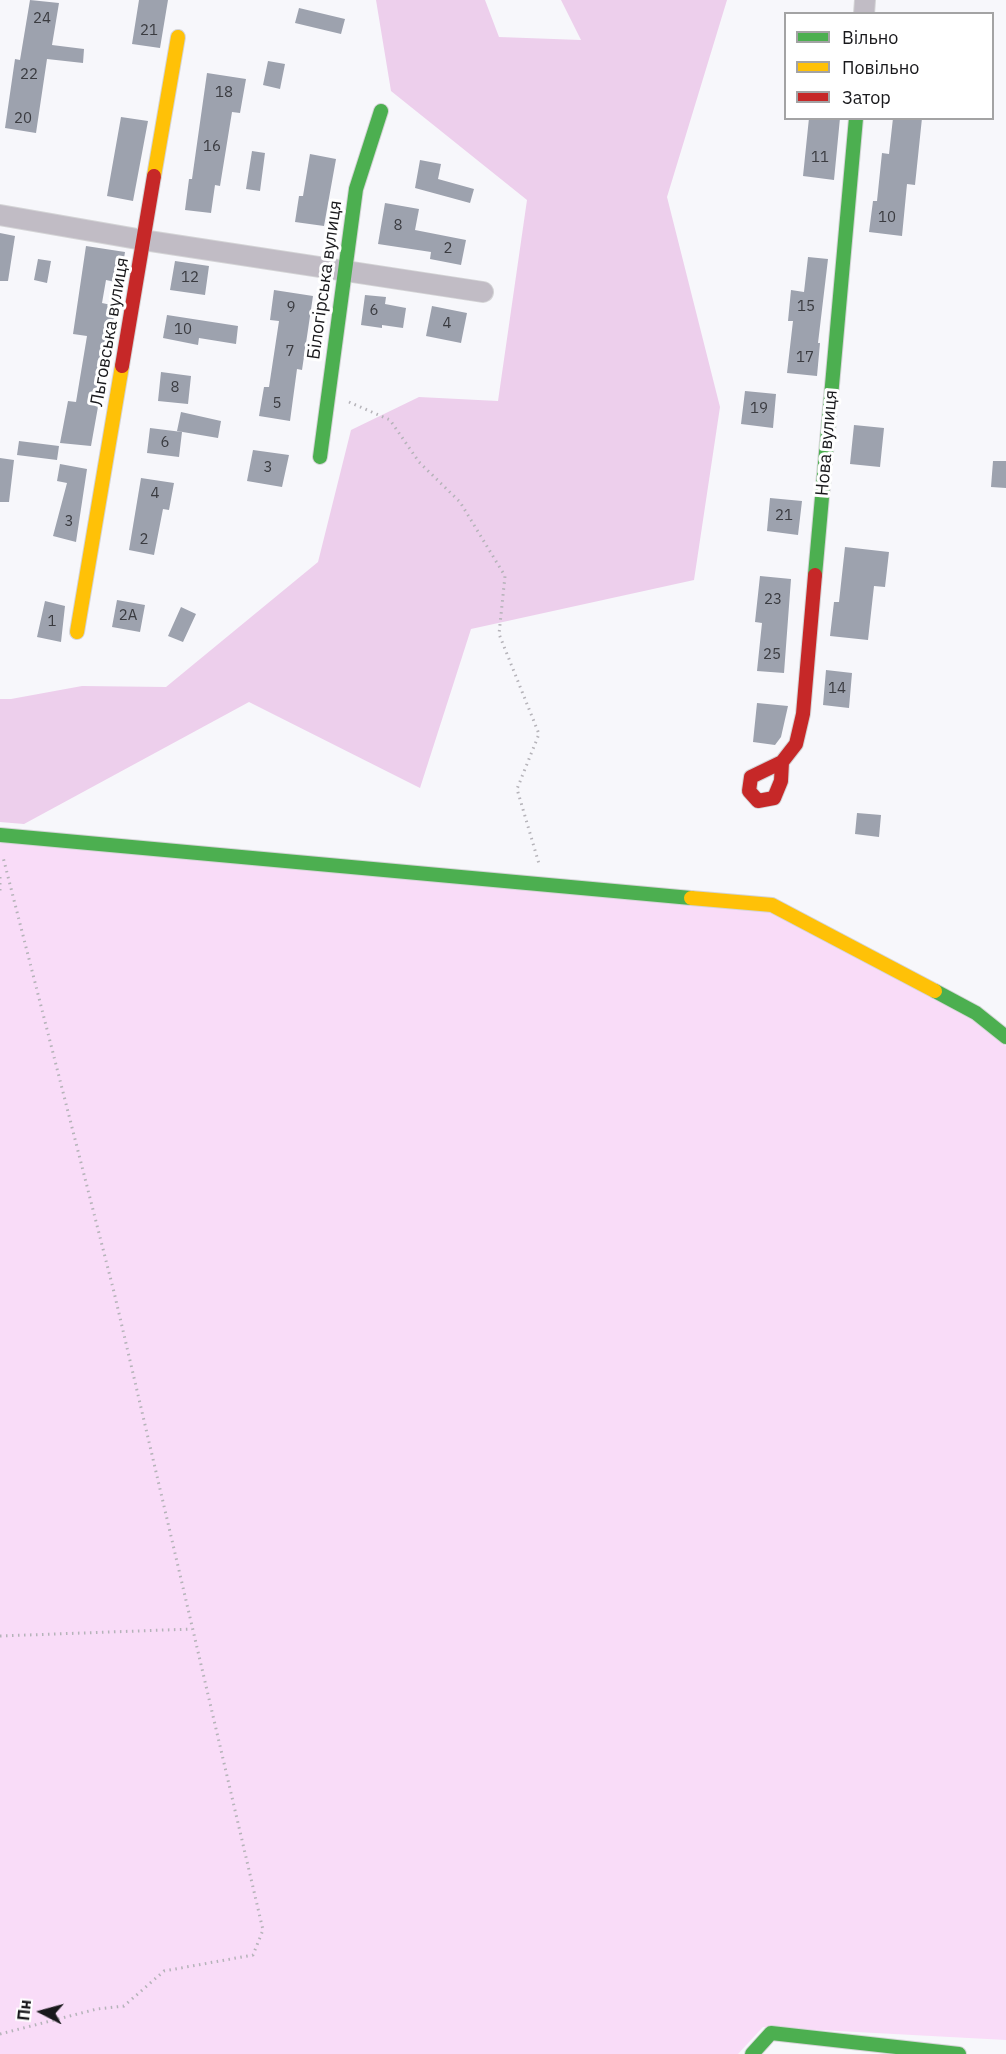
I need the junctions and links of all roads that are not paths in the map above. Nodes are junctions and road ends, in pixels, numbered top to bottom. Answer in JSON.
{"nodes":[{"id":1,"x":178,"y":38,"type":"dead end"},
{"id":2,"x":381,"y":111,"type":"dead end"},
{"id":3,"x":856,"y":120,"type":"edge"},
{"id":4,"x":0,"y":215,"type":"edge"},
{"id":5,"x":144,"y":240,"type":"junction"},
{"id":6,"x":344,"y":271,"type":"junction"},
{"id":7,"x":483,"y":292,"type":"dead end"},
{"id":8,"x":320,"y":457,"type":"dead end"},
{"id":9,"x":77,"y":633,"type":"dead end"},
{"id":10,"x":782,"y":762,"type":"dead end"},
{"id":11,"x":0,"y":835,"type":"edge"},
{"id":12,"x":1006,"y":1037,"type":"edge"},
{"id":13,"x":752,"y":2054,"type":"edge"},
{"id":14,"x":959,"y":2054,"type":"edge"}],
"edges":[{"from":1,"to":5,"type":"street","name":"Льговська вулиця"},
{"from":2,"to":6,"type":"street","name":"Білогірська вулиця"},
{"from":3,"to":10,"type":"street","name":"Нова вулиця"},
{"from":4,"to":5,"type":"street"},
{"from":5,"to":6,"type":"street"},
{"from":5,"to":9,"type":"street","name":"Льговська вулиця"},
{"from":6,"to":7,"type":"street"},
{"from":6,"to":8,"type":"street","name":"Білогірська вулиця"},
{"from":11,"to":12,"type":"street"},
{"from":13,"to":14,"type":"street"}]}
